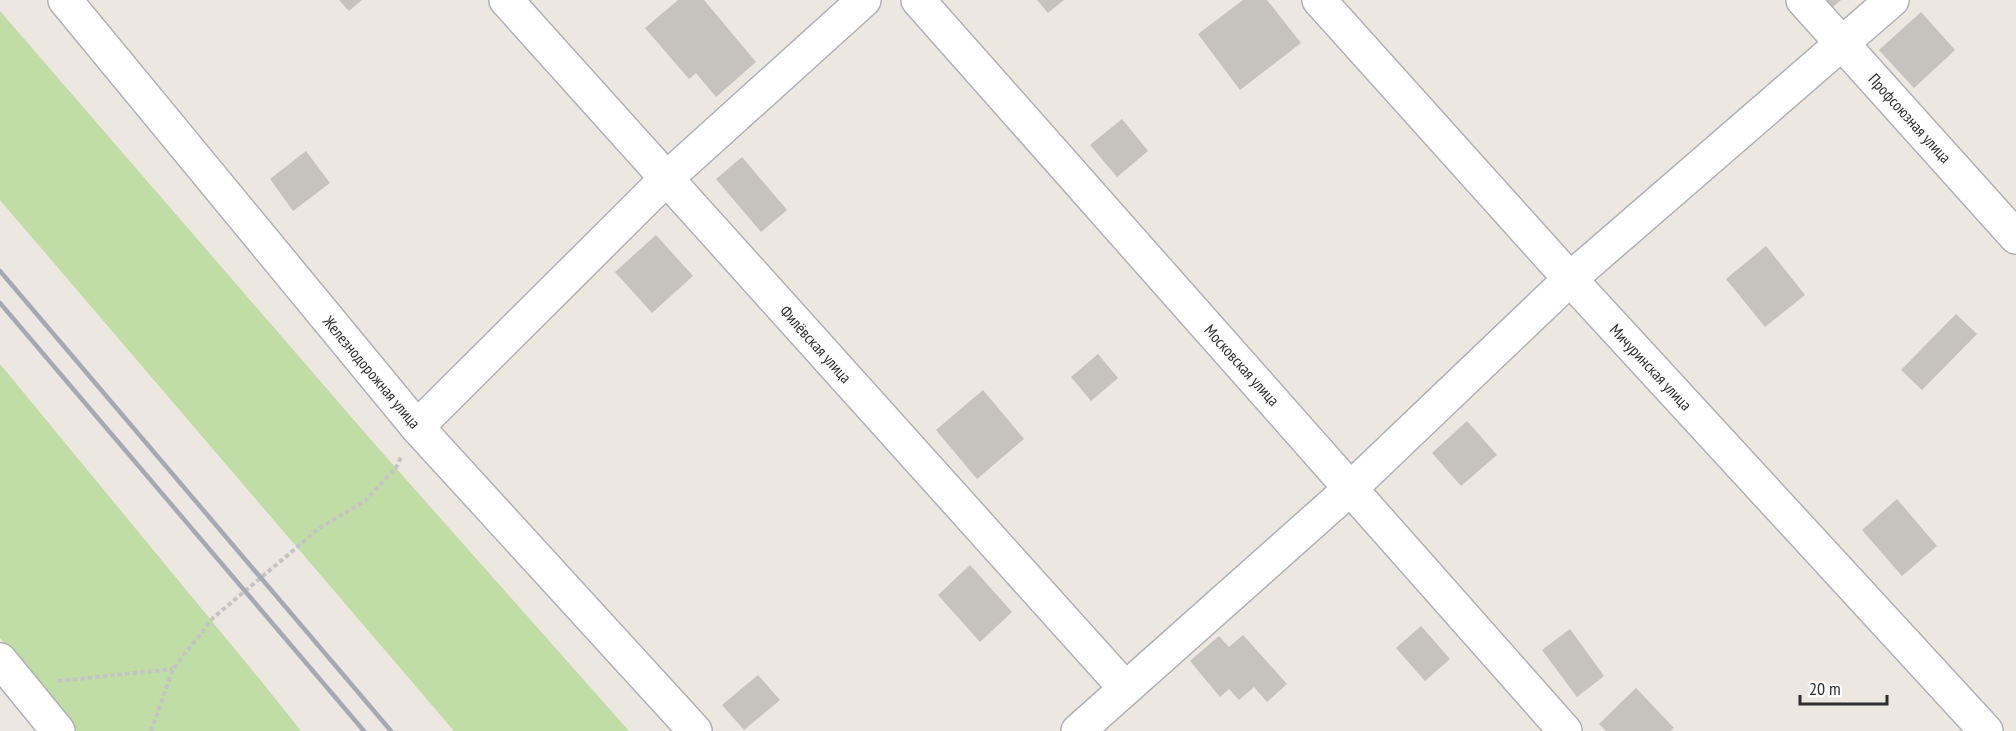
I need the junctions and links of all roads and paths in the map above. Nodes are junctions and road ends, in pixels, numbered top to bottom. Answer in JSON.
{"nodes":[{"id":1,"x":65,"y":0,"type":"edge"},
{"id":2,"x":506,"y":0,"type":"edge"},
{"id":3,"x":864,"y":0,"type":"edge"},
{"id":4,"x":918,"y":0,"type":"edge"},
{"id":5,"x":1319,"y":0,"type":"edge"},
{"id":6,"x":1803,"y":0,"type":"edge"},
{"id":7,"x":1892,"y":0,"type":"edge"},
{"id":8,"x":1844,"y":44,"type":"junction"},
{"id":9,"x":667,"y":178,"type":"junction"},
{"id":10,"x":2016,"y":237,"type":"edge"},
{"id":11,"x":1570,"y":279,"type":"junction"},
{"id":12,"x":417,"y":427,"type":"junction"},
{"id":13,"x":1352,"y":488,"type":"junction"},
{"id":14,"x":173,"y":669,"type":"junction"},
{"id":15,"x":10,"y":673,"type":"edge"},
{"id":16,"x":1125,"y":688,"type":"junction"},
{"id":17,"x":57,"y":731,"type":"edge"},
{"id":18,"x":151,"y":731,"type":"edge"},
{"id":19,"x":695,"y":731,"type":"edge"},
{"id":20,"x":1078,"y":731,"type":"edge"},
{"id":21,"x":1565,"y":731,"type":"edge"},
{"id":22,"x":1986,"y":731,"type":"edge"}],
"edges":[{"from":1,"to":12,"type":"street","name":"Железнодорожная улица"},
{"from":2,"to":9,"type":"street","name":"Филёвская улица"},
{"from":3,"to":9,"type":"street"},
{"from":4,"to":13,"type":"street","name":"Московская улица"},
{"from":5,"to":11,"type":"street","name":"Мичуринская улица"},
{"from":6,"to":8,"type":"street","name":"Профсоюзная улица"},
{"from":7,"to":8,"type":"street"},
{"from":8,"to":10,"type":"street","name":"Профсоюзная улица"},
{"from":8,"to":11,"type":"street"},
{"from":9,"to":12,"type":"street"},
{"from":9,"to":16,"type":"street","name":"Филёвская улица"},
{"from":11,"to":13,"type":"street"},
{"from":11,"to":22,"type":"street","name":"Мичуринская улица"},
{"from":12,"to":14,"type":"path"},
{"from":12,"to":19,"type":"street","name":"Железнодорожная улица"},
{"from":13,"to":16,"type":"street"},
{"from":13,"to":21,"type":"street","name":"Московская улица"},
{"from":14,"to":15,"type":"path"},
{"from":14,"to":18,"type":"path"},
{"from":15,"to":17,"type":"street"},
{"from":16,"to":20,"type":"street"}]}
